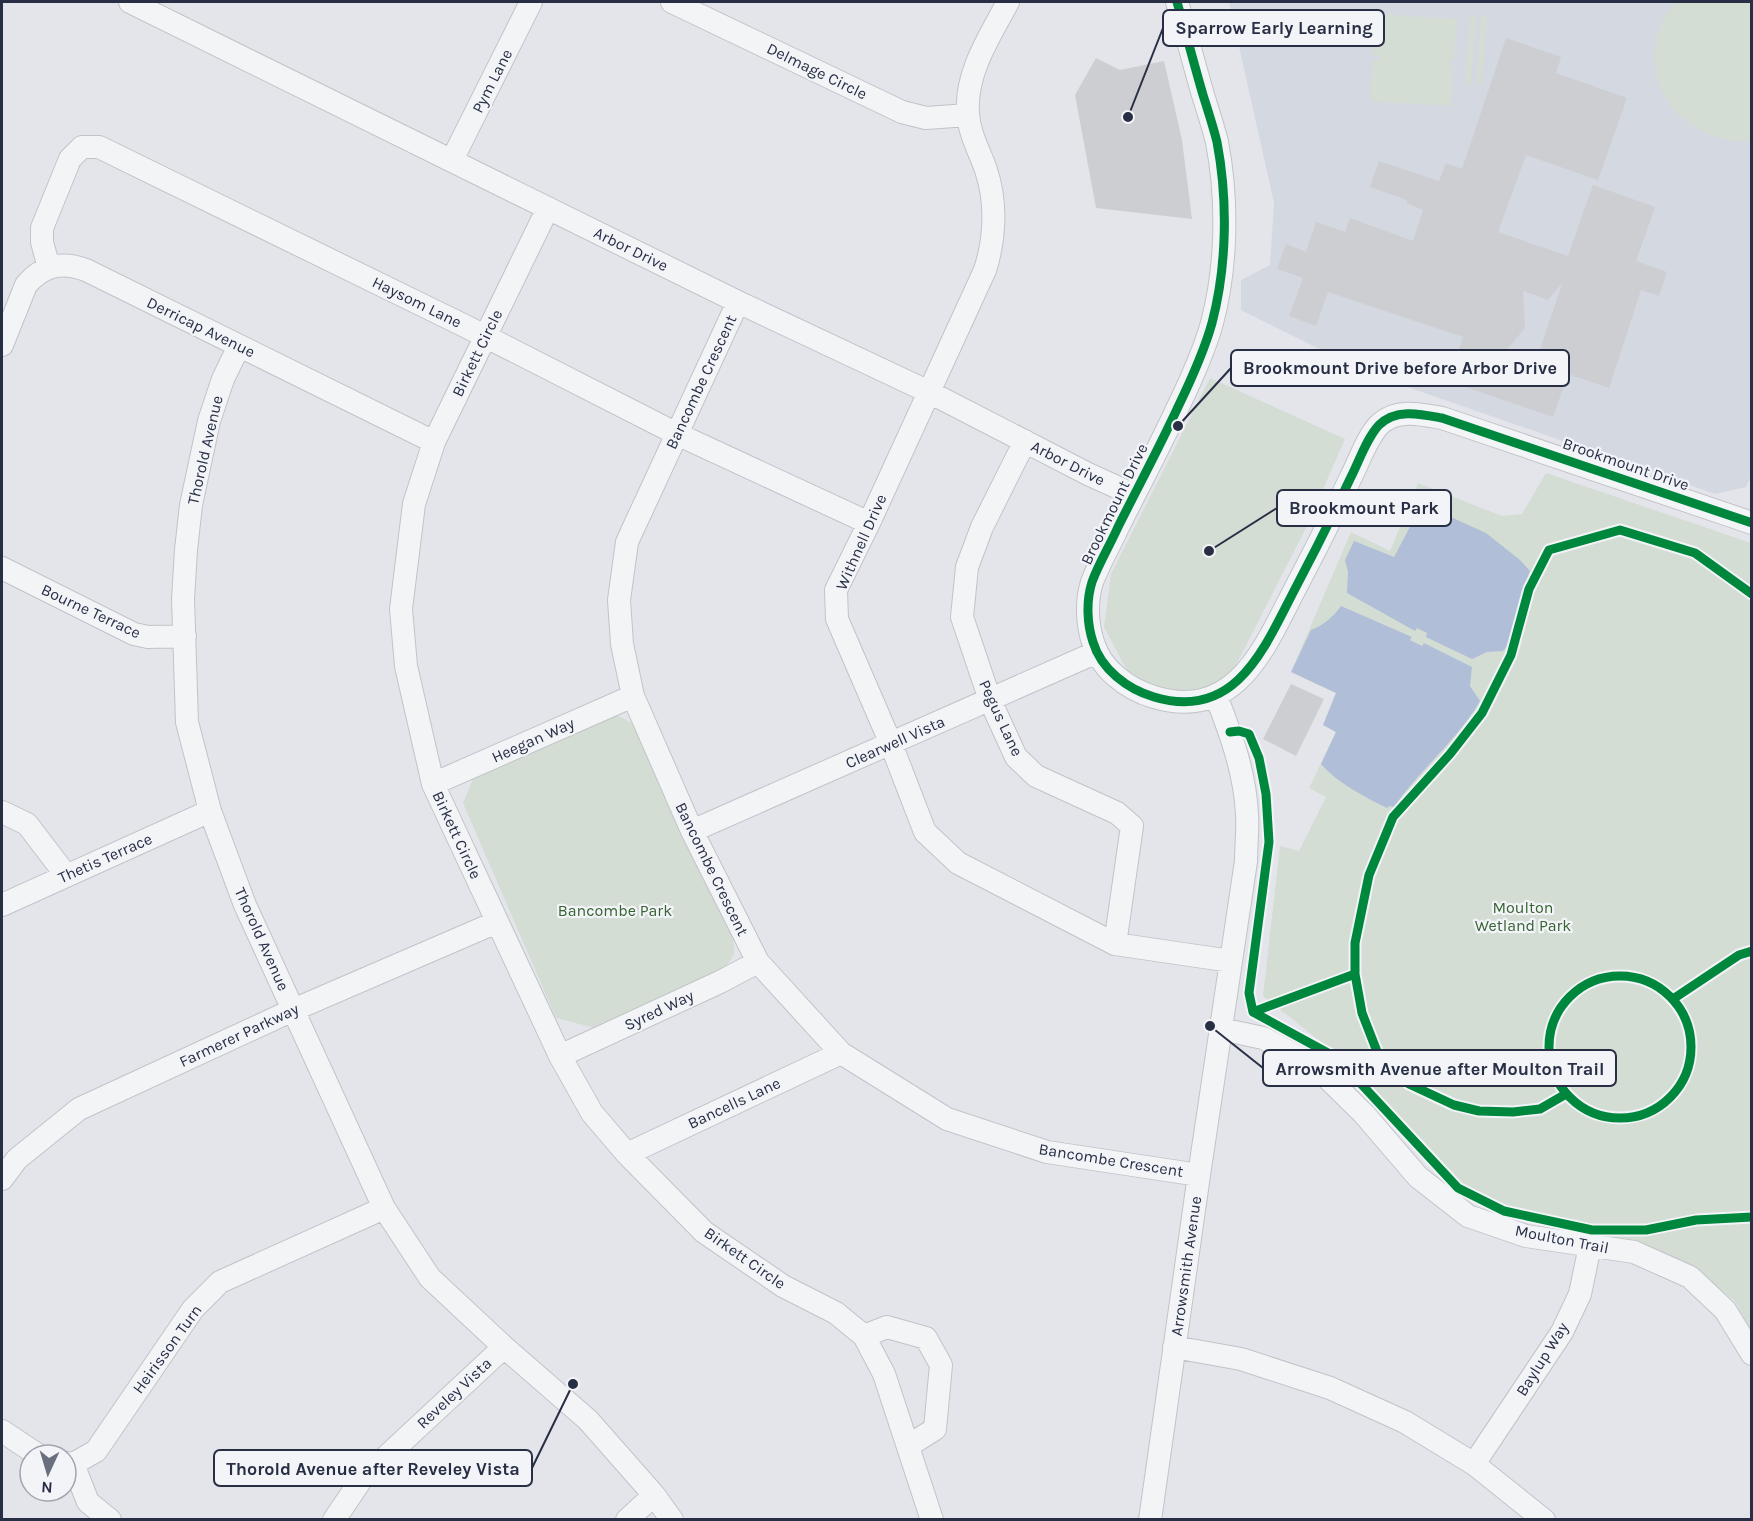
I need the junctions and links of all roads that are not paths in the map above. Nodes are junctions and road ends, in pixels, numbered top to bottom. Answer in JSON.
{"nodes":[{"id":1,"x":130,"y":2,"type":"edge"},
{"id":2,"x":531,"y":2,"type":"edge"},
{"id":3,"x":672,"y":2,"type":"edge"},
{"id":4,"x":1008,"y":2,"type":"edge"},
{"id":5,"x":1177,"y":2,"type":"edge"},
{"id":6,"x":968,"y":115,"type":"junction"},
{"id":7,"x":452,"y":160,"type":"junction"},
{"id":8,"x":548,"y":208,"type":"junction"},
{"id":9,"x":49,"y":268,"type":"junction"},
{"id":10,"x":738,"y":302,"type":"junction"},
{"id":11,"x":484,"y":336,"type":"junction"},
{"id":12,"x":2,"y":345,"type":"edge"},
{"id":13,"x":239,"y":346,"type":"junction"},
{"id":14,"x":929,"y":392,"type":"junction"},
{"id":15,"x":677,"y":434,"type":"junction"},
{"id":16,"x":1025,"y":441,"type":"junction"},
{"id":17,"x":434,"y":442,"type":"junction"},
{"id":18,"x":1134,"y":495,"type":"junction"},
{"id":19,"x":1751,"y":522,"type":"edge"},
{"id":20,"x":868,"y":523,"type":"junction"},
{"id":21,"x":2,"y":568,"type":"edge"},
{"id":22,"x":185,"y":636,"type":"junction"},
{"id":23,"x":1096,"y":652,"type":"junction"},
{"id":24,"x":633,"y":696,"type":"junction"},
{"id":25,"x":1216,"y":696,"type":"junction"},
{"id":26,"x":990,"y":700,"type":"junction"},
{"id":27,"x":891,"y":744,"type":"junction"},
{"id":28,"x":433,"y":784,"type":"junction"},
{"id":29,"x":210,"y":811,"type":"junction"},
{"id":30,"x":2,"y":812,"type":"edge"},
{"id":31,"x":692,"y":831,"type":"junction"},
{"id":32,"x":66,"y":875,"type":"junction"},
{"id":33,"x":2,"y":905,"type":"edge"},
{"id":34,"x":497,"y":922,"type":"junction"},
{"id":35,"x":1114,"y":944,"type":"junction"},
{"id":36,"x":1231,"y":961,"type":"junction"},
{"id":37,"x":758,"y":962,"type":"junction"},
{"id":38,"x":293,"y":1010,"type":"junction"},
{"id":39,"x":1221,"y":1029,"type":"junction"},
{"id":40,"x":841,"y":1053,"type":"junction"},
{"id":41,"x":560,"y":1056,"type":"junction"},
{"id":42,"x":627,"y":1154,"type":"junction"},
{"id":43,"x":1198,"y":1175,"type":"junction"},
{"id":44,"x":2,"y":1179,"type":"edge"},
{"id":45,"x":384,"y":1208,"type":"junction"},
{"id":46,"x":1590,"y":1245,"type":"junction"},
{"id":47,"x":864,"y":1336,"type":"junction"},
{"id":48,"x":504,"y":1347,"type":"junction"},
{"id":49,"x":1174,"y":1347,"type":"junction"},
{"id":50,"x":1752,"y":1354,"type":"edge"},
{"id":51,"x":2,"y":1431,"type":"edge"},
{"id":52,"x":20,"y":1443,"type":"edge"},
{"id":53,"x":908,"y":1446,"type":"junction"},
{"id":54,"x":78,"y":1459,"type":"edge"},
{"id":55,"x":1474,"y":1464,"type":"junction"},
{"id":56,"x":78,"y":1481,"type":"edge"},
{"id":57,"x":654,"y":1495,"type":"junction"},
{"id":58,"x":110,"y":1520,"type":"edge"},
{"id":59,"x":333,"y":1520,"type":"edge"},
{"id":60,"x":627,"y":1520,"type":"edge"},
{"id":61,"x":672,"y":1520,"type":"edge"},
{"id":62,"x":932,"y":1520,"type":"edge"},
{"id":63,"x":1150,"y":1520,"type":"edge"},
{"id":64,"x":1544,"y":1520,"type":"edge"}],
"edges":[{"from":1,"to":7,"type":"street","name":"Arbor Drive"},
{"from":2,"to":7,"type":"street","name":"Pym Lane"},
{"from":3,"to":6,"type":"street","name":"Delmage Circle"},
{"from":4,"to":6,"type":"street","name":"Withnell Drive"},
{"from":5,"to":18,"type":"street","name":"Brookmount Drive"},
{"from":6,"to":14,"type":"street","name":"Withnell Drive"},
{"from":7,"to":8,"type":"street","name":"Arbor Drive"},
{"from":8,"to":10,"type":"street","name":"Arbor Drive"},
{"from":8,"to":11,"type":"street","name":"Birkett Circle"},
{"from":9,"to":11,"type":"street","name":"Haysom Lane"},
{"from":9,"to":12,"type":"street"},
{"from":9,"to":13,"type":"street","name":"Derricap Avenue"},
{"from":10,"to":14,"type":"street","name":"Arbor Drive"},
{"from":10,"to":15,"type":"street","name":"Bancombe Crescent"},
{"from":11,"to":15,"type":"street","name":"Haysom Lane"},
{"from":11,"to":17,"type":"street","name":"Birkett Circle"},
{"from":13,"to":17,"type":"street","name":"Derricap Avenue"},
{"from":13,"to":22,"type":"street","name":"Thorold Avenue"},
{"from":14,"to":16,"type":"street","name":"Arbor Drive"},
{"from":14,"to":20,"type":"street","name":"Withnell Drive"},
{"from":15,"to":20,"type":"street","name":"Haysom Lane"},
{"from":15,"to":24,"type":"street","name":"Bancombe Crescent"},
{"from":16,"to":18,"type":"street","name":"Arbor Drive"},
{"from":16,"to":26,"type":"street","name":"Pegus Lane"},
{"from":17,"to":28,"type":"street","name":"Birkett Circle"},
{"from":18,"to":23,"type":"street","name":"Brookmount Drive"},
{"from":19,"to":25,"type":"street","name":"Brookmount Drive"},
{"from":20,"to":27,"type":"street","name":"Withnell Drive"},
{"from":21,"to":22,"type":"street","name":"Bourne Terrace"},
{"from":22,"to":29,"type":"street","name":"Thorold Avenue"},
{"from":23,"to":25,"type":"street","name":"Brookmount Drive"},
{"from":23,"to":26,"type":"street","name":"Clearwell Vista"},
{"from":24,"to":28,"type":"street","name":"Heegan Way"},
{"from":24,"to":31,"type":"street","name":"Bancombe Crescent"},
{"from":25,"to":36,"type":"street","name":"Arrowsmith Avenue"},
{"from":26,"to":27,"type":"street","name":"Clearwell Vista"},
{"from":26,"to":35,"type":"street","name":"Pegus Lane"},
{"from":27,"to":31,"type":"street","name":"Clearwell Vista"},
{"from":27,"to":35,"type":"street","name":"Withnell Drive"},
{"from":28,"to":34,"type":"street","name":"Birkett Circle"},
{"from":29,"to":32,"type":"street","name":"Thetis Terrace"},
{"from":29,"to":38,"type":"street","name":"Thorold Avenue"},
{"from":30,"to":32,"type":"street"},
{"from":31,"to":37,"type":"street","name":"Bancombe Crescent"},
{"from":32,"to":33,"type":"street","name":"Thetis Terrace"},
{"from":34,"to":38,"type":"street","name":"Farmerer Parkway"},
{"from":34,"to":41,"type":"street","name":"Birkett Circle"},
{"from":35,"to":36,"type":"street","name":"Withnell Drive"},
{"from":36,"to":39,"type":"street","name":"Arrowsmith Avenue"},
{"from":37,"to":40,"type":"street","name":"Bancombe Crescent"},
{"from":37,"to":41,"type":"street","name":"Syred Way"},
{"from":38,"to":44,"type":"street","name":"Farmerer Parkway"},
{"from":38,"to":45,"type":"street","name":"Thorold Avenue"},
{"from":39,"to":43,"type":"street","name":"Arrowsmith Avenue"},
{"from":39,"to":46,"type":"street","name":"Moulton Trail"},
{"from":40,"to":42,"type":"street","name":"Bancells Lane"},
{"from":40,"to":43,"type":"street","name":"Bancombe Crescent"},
{"from":41,"to":42,"type":"street","name":"Birkett Circle"},
{"from":42,"to":47,"type":"street","name":"Birkett Circle"},
{"from":43,"to":49,"type":"street","name":"Arrowsmith Avenue"},
{"from":45,"to":48,"type":"street","name":"Thorold Avenue"},
{"from":45,"to":54,"type":"street","name":"Heirisson Turn"},
{"from":46,"to":50,"type":"street","name":"Moulton Trail"},
{"from":46,"to":55,"type":"street","name":"Baylup Way"},
{"from":47,"to":53,"type":"street","name":"Birkett Circle"},
{"from":47,"to":53,"type":"street"},
{"from":48,"to":57,"type":"street","name":"Thorold Avenue"},
{"from":48,"to":59,"type":"street","name":"Reveley Vista"},
{"from":49,"to":55,"type":"street"},
{"from":49,"to":63,"type":"street","name":"Arrowsmith Avenue"},
{"from":51,"to":52,"type":"street"},
{"from":53,"to":62,"type":"street","name":"Birkett Circle"},
{"from":55,"to":64,"type":"street"},
{"from":56,"to":58,"type":"street"},
{"from":57,"to":60,"type":"street"},
{"from":57,"to":61,"type":"street","name":"Thorold Avenue"}]}
